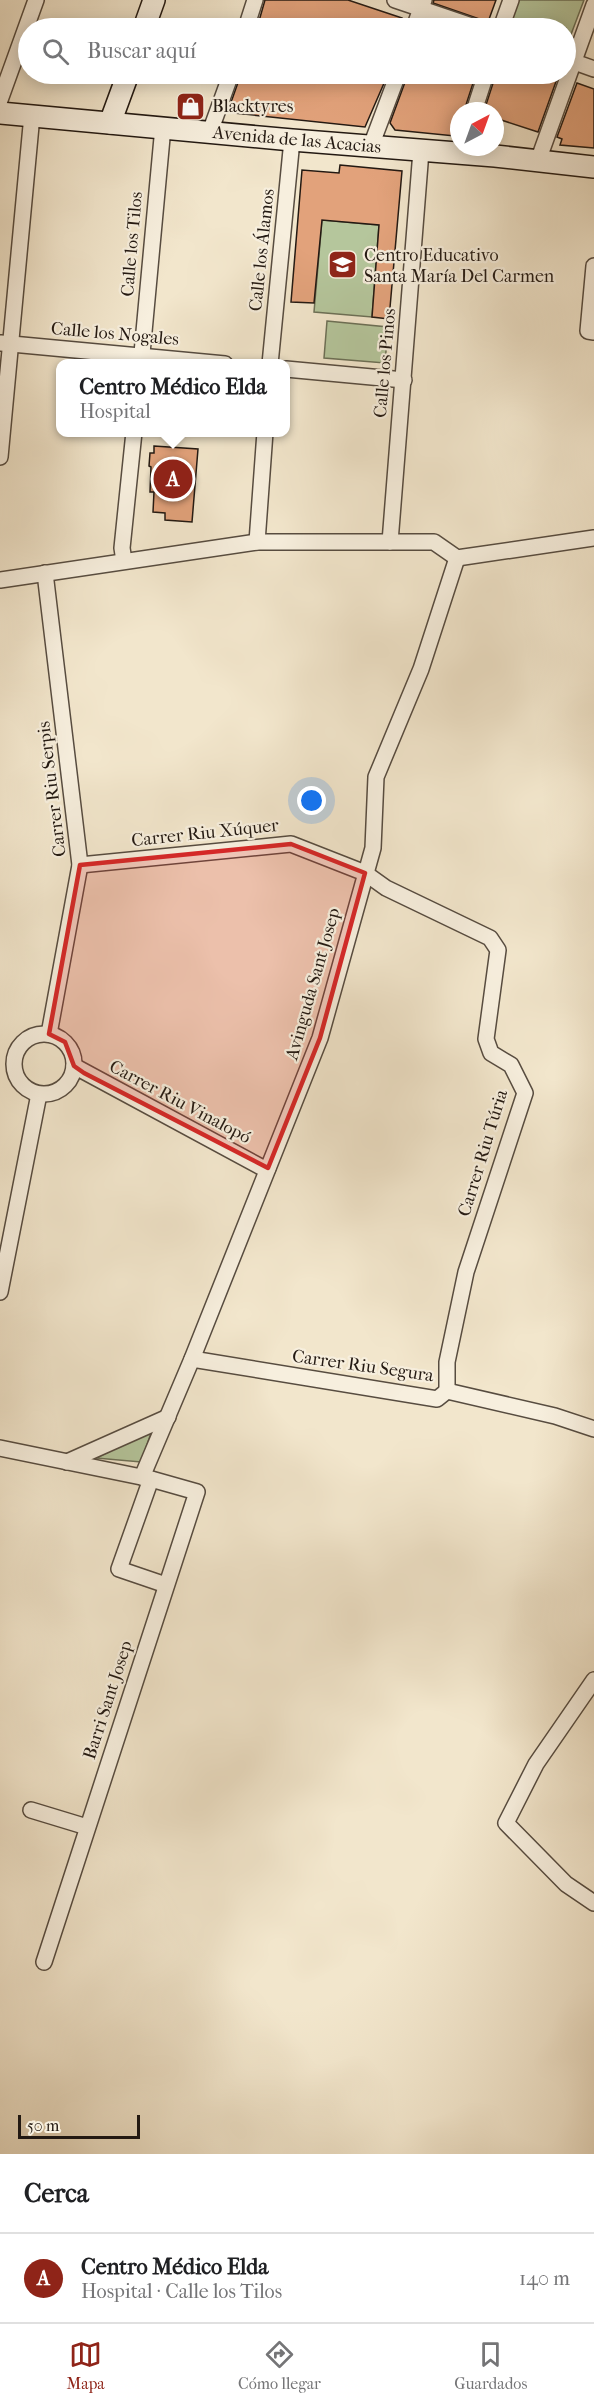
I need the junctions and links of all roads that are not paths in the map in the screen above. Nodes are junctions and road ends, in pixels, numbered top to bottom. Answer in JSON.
{"nodes":[{"id":1,"x":36,"y":0,"type":"edge"},
{"id":2,"x":154,"y":0,"type":"edge"},
{"id":3,"x":255,"y":0,"type":"edge"},
{"id":4,"x":395,"y":0,"type":"edge"},
{"id":5,"x":511,"y":0,"type":"edge"},
{"id":6,"x":423,"y":4,"type":"edge"},
{"id":7,"x":594,"y":5,"type":"edge"},
{"id":8,"x":30,"y":18,"type":"edge"},
{"id":9,"x":148,"y":18,"type":"edge"},
{"id":10,"x":249,"y":18,"type":"edge"},
{"id":11,"x":455,"y":18,"type":"edge"},
{"id":12,"x":505,"y":18,"type":"edge"},
{"id":13,"x":576,"y":45,"type":"edge"},
{"id":14,"x":18,"y":50,"type":"edge"},
{"id":15,"x":576,"y":63,"type":"edge"},
{"id":16,"x":594,"y":69,"type":"edge"},
{"id":17,"x":124,"y":84,"type":"edge"},
{"id":18,"x":227,"y":84,"type":"edge"},
{"id":19,"x":394,"y":84,"type":"edge"},
{"id":20,"x":483,"y":84,"type":"edge"},
{"id":21,"x":561,"y":84,"type":"edge"},
{"id":22,"x":0,"y":100,"type":"edge"},
{"id":23,"x":477,"y":102,"type":"edge"},
{"id":24,"x":0,"y":113,"type":"edge"},
{"id":25,"x":32,"y":116,"type":"junction"},
{"id":26,"x":110,"y":123,"type":"junction"},
{"id":27,"x":163,"y":127,"type":"junction"},
{"id":28,"x":210,"y":132,"type":"junction"},
{"id":29,"x":292,"y":140,"type":"junction"},
{"id":30,"x":372,"y":146,"type":"junction"},
{"id":31,"x":450,"y":150,"type":"edge"},
{"id":32,"x":421,"y":151,"type":"junction"},
{"id":33,"x":502,"y":156,"type":"edge"},
{"id":34,"x":537,"y":161,"type":"junction"},
{"id":35,"x":594,"y":167,"type":"edge"},
{"id":36,"x":594,"y":266,"type":"edge"},
{"id":37,"x":594,"y":332,"type":"edge"},
{"id":38,"x":5,"y":343,"type":"edge"},
{"id":39,"x":133,"y":359,"type":"edge"},
{"id":40,"x":141,"y":359,"type":"edge"},
{"id":41,"x":270,"y":359,"type":"edge"},
{"id":42,"x":290,"y":369,"type":"edge"},
{"id":43,"x":404,"y":380,"type":"junction"},
{"id":44,"x":133,"y":437,"type":"edge"},
{"id":45,"x":265,"y":437,"type":"edge"},
{"id":46,"x":0,"y":457,"type":"edge"},
{"id":47,"x":594,"y":538,"type":"edge"},
{"id":48,"x":257,"y":542,"type":"junction"},
{"id":49,"x":390,"y":542,"type":"junction"},
{"id":50,"x":457,"y":558,"type":"junction"},
{"id":51,"x":124,"y":561,"type":"junction"},
{"id":52,"x":45,"y":573,"type":"junction"},
{"id":53,"x":0,"y":580,"type":"edge"},
{"id":54,"x":80,"y":865,"type":"junction"},
{"id":55,"x":364,"y":873,"type":"junction"},
{"id":56,"x":49,"y":1034,"type":"junction"},
{"id":57,"x":7,"y":1058,"type":"edge"},
{"id":58,"x":74,"y":1066,"type":"junction"},
{"id":59,"x":39,"y":1094,"type":"junction"},
{"id":60,"x":268,"y":1168,"type":"junction"},
{"id":61,"x":0,"y":1292,"type":"edge"},
{"id":62,"x":192,"y":1359,"type":"junction"},
{"id":63,"x":447,"y":1391,"type":"junction"},
{"id":64,"x":168,"y":1417,"type":"junction"},
{"id":65,"x":594,"y":1429,"type":"edge"},
{"id":66,"x":0,"y":1448,"type":"edge"},
{"id":67,"x":67,"y":1462,"type":"junction"},
{"id":68,"x":146,"y":1478,"type":"junction"},
{"id":69,"x":166,"y":1584,"type":"junction"},
{"id":70,"x":594,"y":1680,"type":"edge"},
{"id":71,"x":31,"y":1810,"type":"dead end"},
{"id":72,"x":87,"y":1827,"type":"junction"},
{"id":73,"x":594,"y":1903,"type":"edge"},
{"id":74,"x":44,"y":1962,"type":"dead end"}],
"edges":[{"from":1,"to":8,"type":"street"},
{"from":2,"to":9,"type":"street"},
{"from":3,"to":10,"type":"street"},
{"from":4,"to":6,"type":"street"},
{"from":5,"to":12,"type":"street"},
{"from":6,"to":11,"type":"street"},
{"from":7,"to":13,"type":"street"},
{"from":14,"to":22,"type":"street"},
{"from":15,"to":16,"type":"street"},
{"from":17,"to":26,"type":"street"},
{"from":18,"to":28,"type":"street"},
{"from":19,"to":30,"type":"street"},
{"from":20,"to":23,"type":"street"},
{"from":21,"to":34,"type":"street"},
{"from":24,"to":25,"type":"street","name":"Avenida de las Acacias"},
{"from":25,"to":26,"type":"street","name":"Avenida de las Acacias"},
{"from":25,"to":38,"type":"street"},
{"from":26,"to":27,"type":"street","name":"Avenida de las Acacias"},
{"from":27,"to":28,"type":"street","name":"Avenida de las Acacias"},
{"from":27,"to":40,"type":"street","name":"Calle los Tilos"},
{"from":28,"to":29,"type":"street","name":"Avenida de las Acacias"},
{"from":29,"to":30,"type":"street","name":"Avenida de las Acacias"},
{"from":29,"to":41,"type":"street","name":"Calle los Álamos"},
{"from":30,"to":32,"type":"street","name":"Avenida de las Acacias"},
{"from":31,"to":32,"type":"street","name":"Avenida de las Acacias"},
{"from":32,"to":43,"type":"street","name":"Calle los Pinos"},
{"from":33,"to":34,"type":"street","name":"Avenida de las Acacias"},
{"from":34,"to":35,"type":"street","name":"Avenida de las Acacias"},
{"from":36,"to":37,"type":"street"},
{"from":38,"to":39,"type":"street","name":"Calle los Nogales"},
{"from":38,"to":46,"type":"street"},
{"from":42,"to":43,"type":"street"},
{"from":43,"to":49,"type":"street","name":"Calle los Pinos"},
{"from":44,"to":51,"type":"street"},
{"from":45,"to":48,"type":"street"},
{"from":47,"to":50,"type":"street"},
{"from":48,"to":49,"type":"street"},
{"from":48,"to":51,"type":"street"},
{"from":49,"to":50,"type":"street"},
{"from":50,"to":55,"type":"street","name":"Avinguda Sant Josep"},
{"from":51,"to":52,"type":"street"},
{"from":52,"to":53,"type":"street"},
{"from":52,"to":54,"type":"street","name":"Carrer Riu Serpis"},
{"from":54,"to":55,"type":"street","name":"Carrer Riu Xúquer"},
{"from":54,"to":56,"type":"street","name":"Carrer Riu Serpis"},
{"from":55,"to":60,"type":"street","name":"Avinguda Sant Josep"},
{"from":55,"to":63,"type":"street","name":"Carrer Riu Túria"},
{"from":56,"to":57,"type":"street"},
{"from":56,"to":58,"type":"street"},
{"from":57,"to":59,"type":"street"},
{"from":58,"to":59,"type":"street"},
{"from":58,"to":60,"type":"street","name":"Carrer Riu Vinalopó"},
{"from":59,"to":61,"type":"street"},
{"from":60,"to":62,"type":"street","name":"Avinguda Sant Josep"},
{"from":62,"to":63,"type":"street","name":"Carrer Riu Segura"},
{"from":62,"to":64,"type":"street","name":"Avinguda Sant Josep"},
{"from":63,"to":65,"type":"street","name":"Carrer Riu Segura"},
{"from":64,"to":67,"type":"street"},
{"from":64,"to":68,"type":"street","name":"Avinguda Sant Josep"},
{"from":66,"to":67,"type":"street"},
{"from":67,"to":68,"type":"street"},
{"from":68,"to":69,"type":"street"},
{"from":68,"to":69,"type":"street","name":"Barri Sant Josep"},
{"from":69,"to":72,"type":"street","name":"Barri Sant Josep"},
{"from":70,"to":73,"type":"street"},
{"from":71,"to":72,"type":"street"},
{"from":72,"to":74,"type":"street","name":"Barri Sant Josep"}]}
